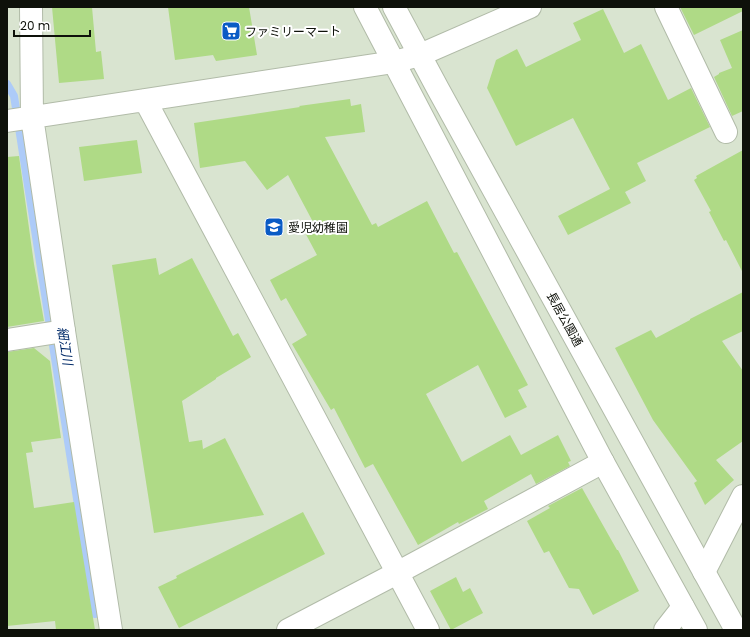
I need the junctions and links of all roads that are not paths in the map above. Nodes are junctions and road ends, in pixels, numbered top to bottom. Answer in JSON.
{"nodes":[{"id":1,"x":31,"y":7,"type":"edge"},
{"id":2,"x":365,"y":7,"type":"edge"},
{"id":3,"x":394,"y":7,"type":"edge"},
{"id":4,"x":530,"y":7,"type":"edge"},
{"id":5,"x":666,"y":7,"type":"edge"},
{"id":6,"x":420,"y":55,"type":"junction"},
{"id":7,"x":394,"y":62,"type":"junction"},
{"id":8,"x":145,"y":100,"type":"junction"},
{"id":9,"x":32,"y":117,"type":"junction"},
{"id":10,"x":7,"y":121,"type":"edge"},
{"id":11,"x":726,"y":132,"type":"dead end"},
{"id":12,"x":64,"y":331,"type":"junction"},
{"id":13,"x":7,"y":340,"type":"edge"},
{"id":14,"x":603,"y":462,"type":"junction"},
{"id":15,"x":743,"y":496,"type":"edge"},
{"id":16,"x":704,"y":572,"type":"junction"},
{"id":17,"x":398,"y":573,"type":"junction"},
{"id":18,"x":683,"y":607,"type":"junction"},
{"id":19,"x":110,"y":630,"type":"edge"},
{"id":20,"x":290,"y":630,"type":"edge"},
{"id":21,"x":428,"y":630,"type":"edge"},
{"id":22,"x":664,"y":630,"type":"edge"},
{"id":23,"x":696,"y":630,"type":"edge"},
{"id":24,"x":736,"y":630,"type":"edge"}],
"edges":[{"from":1,"to":9,"type":"main road"},
{"from":2,"to":7,"type":"main road"},
{"from":3,"to":6,"type":"main road","name":"長居公園通"},
{"from":4,"to":6,"type":"main road"},
{"from":5,"to":11,"type":"main road"},
{"from":6,"to":7,"type":"main road"},
{"from":6,"to":16,"type":"main road","name":"長居公園通"},
{"from":7,"to":8,"type":"main road"},
{"from":7,"to":14,"type":"main road"},
{"from":8,"to":9,"type":"main road"},
{"from":8,"to":17,"type":"main road"},
{"from":9,"to":10,"type":"main road"},
{"from":9,"to":12,"type":"main road"},
{"from":12,"to":13,"type":"main road"},
{"from":12,"to":19,"type":"main road"},
{"from":14,"to":17,"type":"main road"},
{"from":14,"to":18,"type":"main road"},
{"from":15,"to":16,"type":"main road"},
{"from":16,"to":24,"type":"main road","name":"長居公園通"},
{"from":17,"to":20,"type":"main road"},
{"from":17,"to":21,"type":"main road"},
{"from":18,"to":22,"type":"main road"},
{"from":18,"to":23,"type":"main road"}]}
